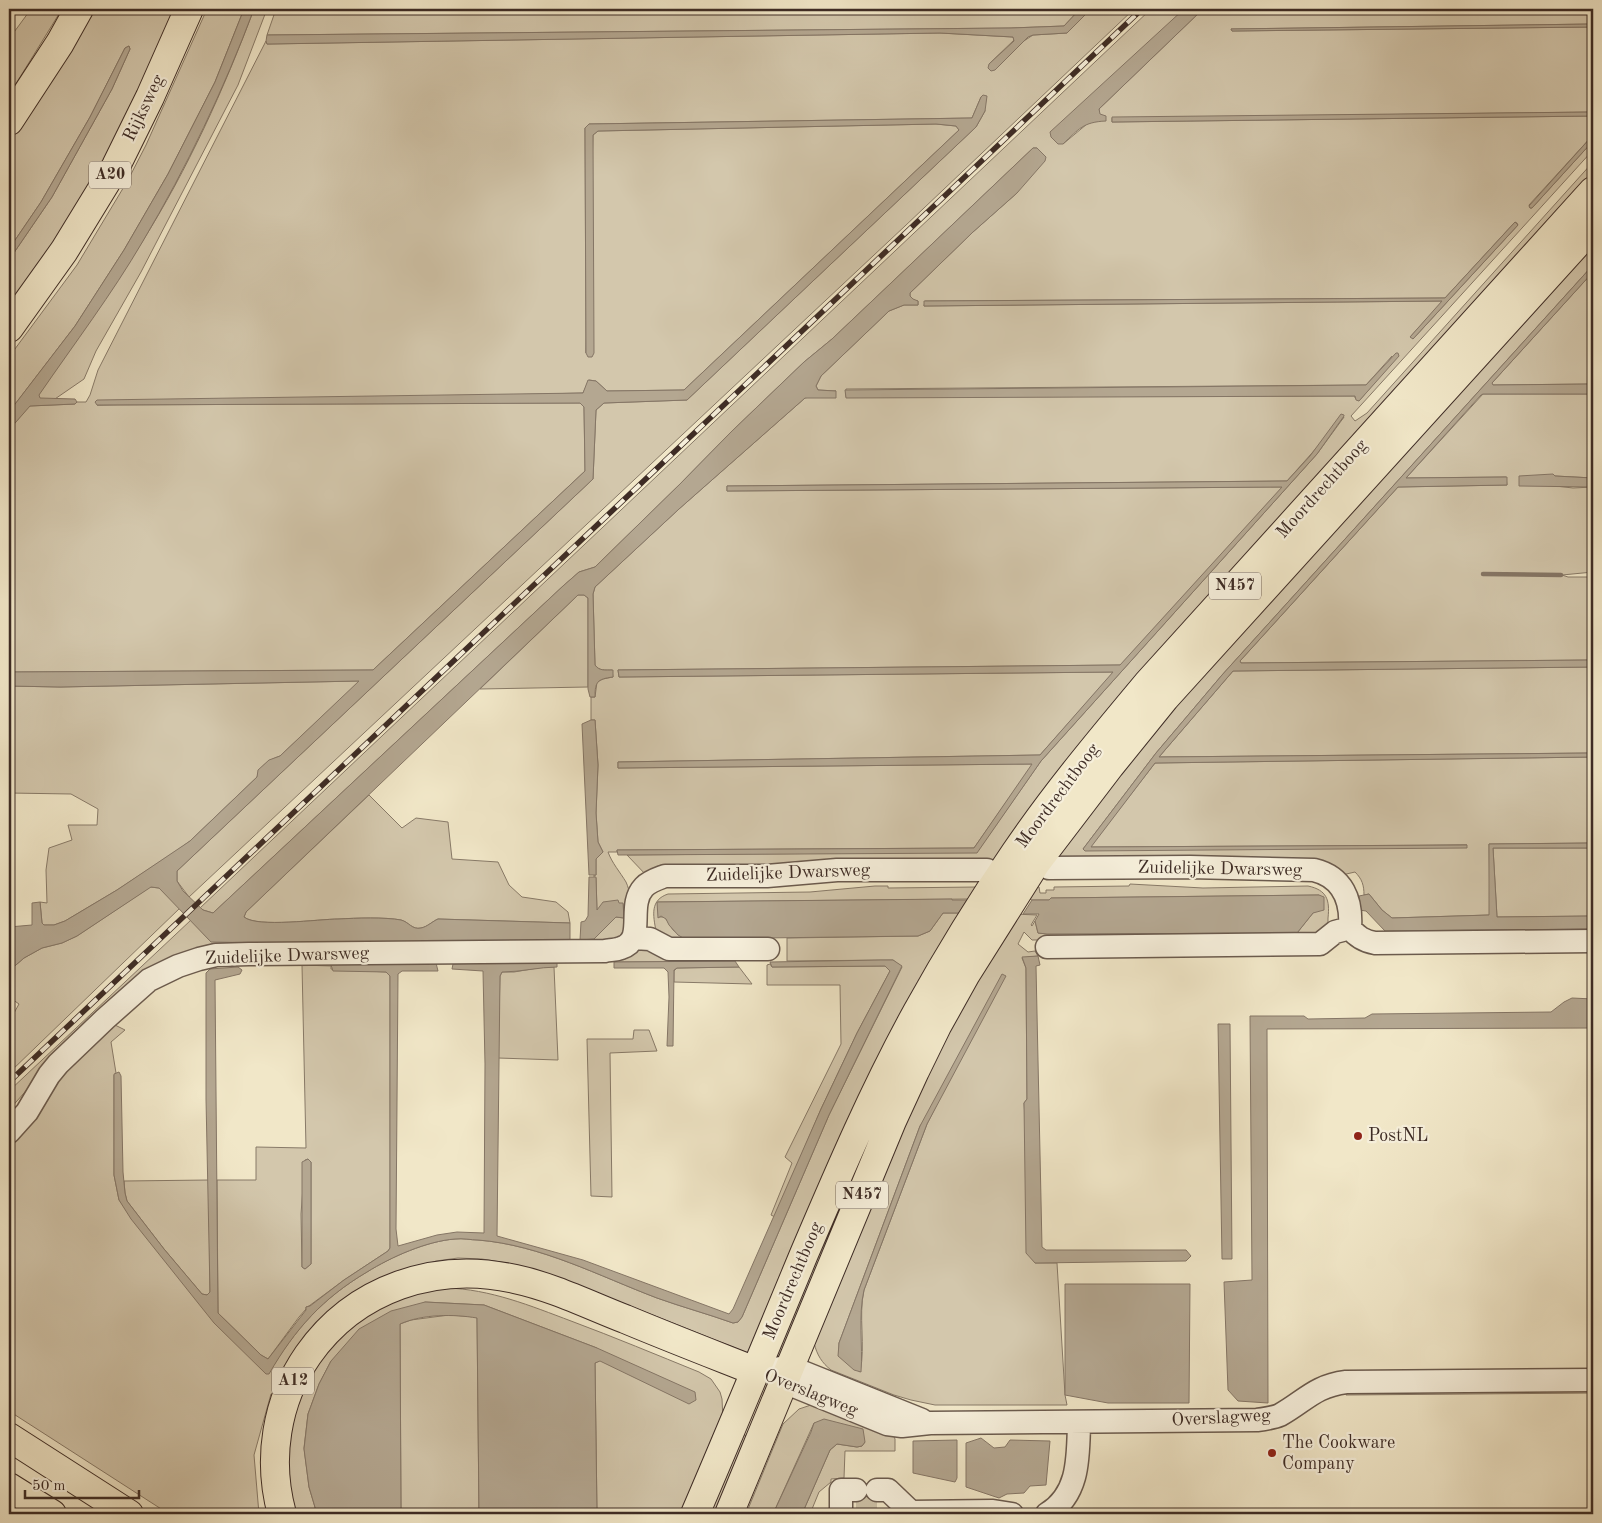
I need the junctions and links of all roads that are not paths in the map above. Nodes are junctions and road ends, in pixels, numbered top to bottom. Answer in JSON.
{"nodes":[{"id":1,"x":79,"y":9,"type":"edge"},
{"id":2,"x":189,"y":9,"type":"edge"},
{"id":3,"x":9,"y":121,"type":"edge"},
{"id":4,"x":1593,"y":191,"type":"edge"},
{"id":5,"x":1593,"y":226,"type":"edge"},
{"id":6,"x":9,"y":328,"type":"edge"},
{"id":7,"x":1050,"y":868,"type":"dead end"},
{"id":8,"x":987,"y":870,"type":"dead end"},
{"id":9,"x":1350,"y":928,"type":"junction"},
{"id":10,"x":634,"y":938,"type":"junction"},
{"id":11,"x":1593,"y":941,"type":"edge"},
{"id":12,"x":1047,"y":947,"type":"dead end"},
{"id":13,"x":768,"y":949,"type":"dead end"},
{"id":14,"x":9,"y":1132,"type":"edge"},
{"id":15,"x":755,"y":1371,"type":"junction"},
{"id":16,"x":787,"y":1375,"type":"junction"},
{"id":17,"x":1593,"y":1380,"type":"edge"},
{"id":18,"x":1078,"y":1422,"type":"junction"},
{"id":19,"x":9,"y":1437,"type":"edge"},
{"id":20,"x":9,"y":1487,"type":"edge"},
{"id":21,"x":858,"y":1500,"type":"tunnel mouth"},
{"id":22,"x":911,"y":1513,"type":"edge"},
{"id":23,"x":52,"y":1514,"type":"edge"},
{"id":24,"x":129,"y":1514,"type":"edge"},
{"id":25,"x":282,"y":1514,"type":"edge"},
{"id":26,"x":696,"y":1514,"type":"edge"},
{"id":27,"x":728,"y":1514,"type":"edge"},
{"id":28,"x":1012,"y":1514,"type":"edge"},
{"id":29,"x":1047,"y":1514,"type":"edge"}],
"edges":[{"from":1,"to":3,"type":"main road"},
{"from":2,"to":6,"type":"main road","name":"Rijksweg","number":"A20"},
{"from":4,"to":15,"type":"main road","name":"Moordrechtboog","number":"N457"},
{"from":5,"to":16,"type":"main road","name":"Moordrechtboog","number":"N457"},
{"from":7,"to":9,"type":"street","name":"Zuidelijke Dwarsweg"},
{"from":8,"to":10,"type":"street","name":"Zuidelijke Dwarsweg"},
{"from":9,"to":11,"type":"street"},
{"from":9,"to":12,"type":"street"},
{"from":10,"to":13,"type":"street"},
{"from":10,"to":14,"type":"street","name":"Zuidelijke Dwarsweg"},
{"from":15,"to":16,"type":"main road","name":"Overslagweg"},
{"from":15,"to":25,"type":"main road","number":"A12"},
{"from":15,"to":26,"type":"main road","name":"Moordrechtboog","number":"N457"},
{"from":16,"to":18,"type":"street","name":"Overslagweg"},
{"from":16,"to":27,"type":"main road","name":"Moordrechtboog","number":"N457"},
{"from":17,"to":18,"type":"street","name":"Overslagweg"},
{"from":18,"to":29,"type":"street"},
{"from":19,"to":24,"type":"main road"},
{"from":20,"to":23,"type":"main road"},
{"from":21,"to":22,"type":"street"},
{"from":22,"to":28,"type":"street"}]}
